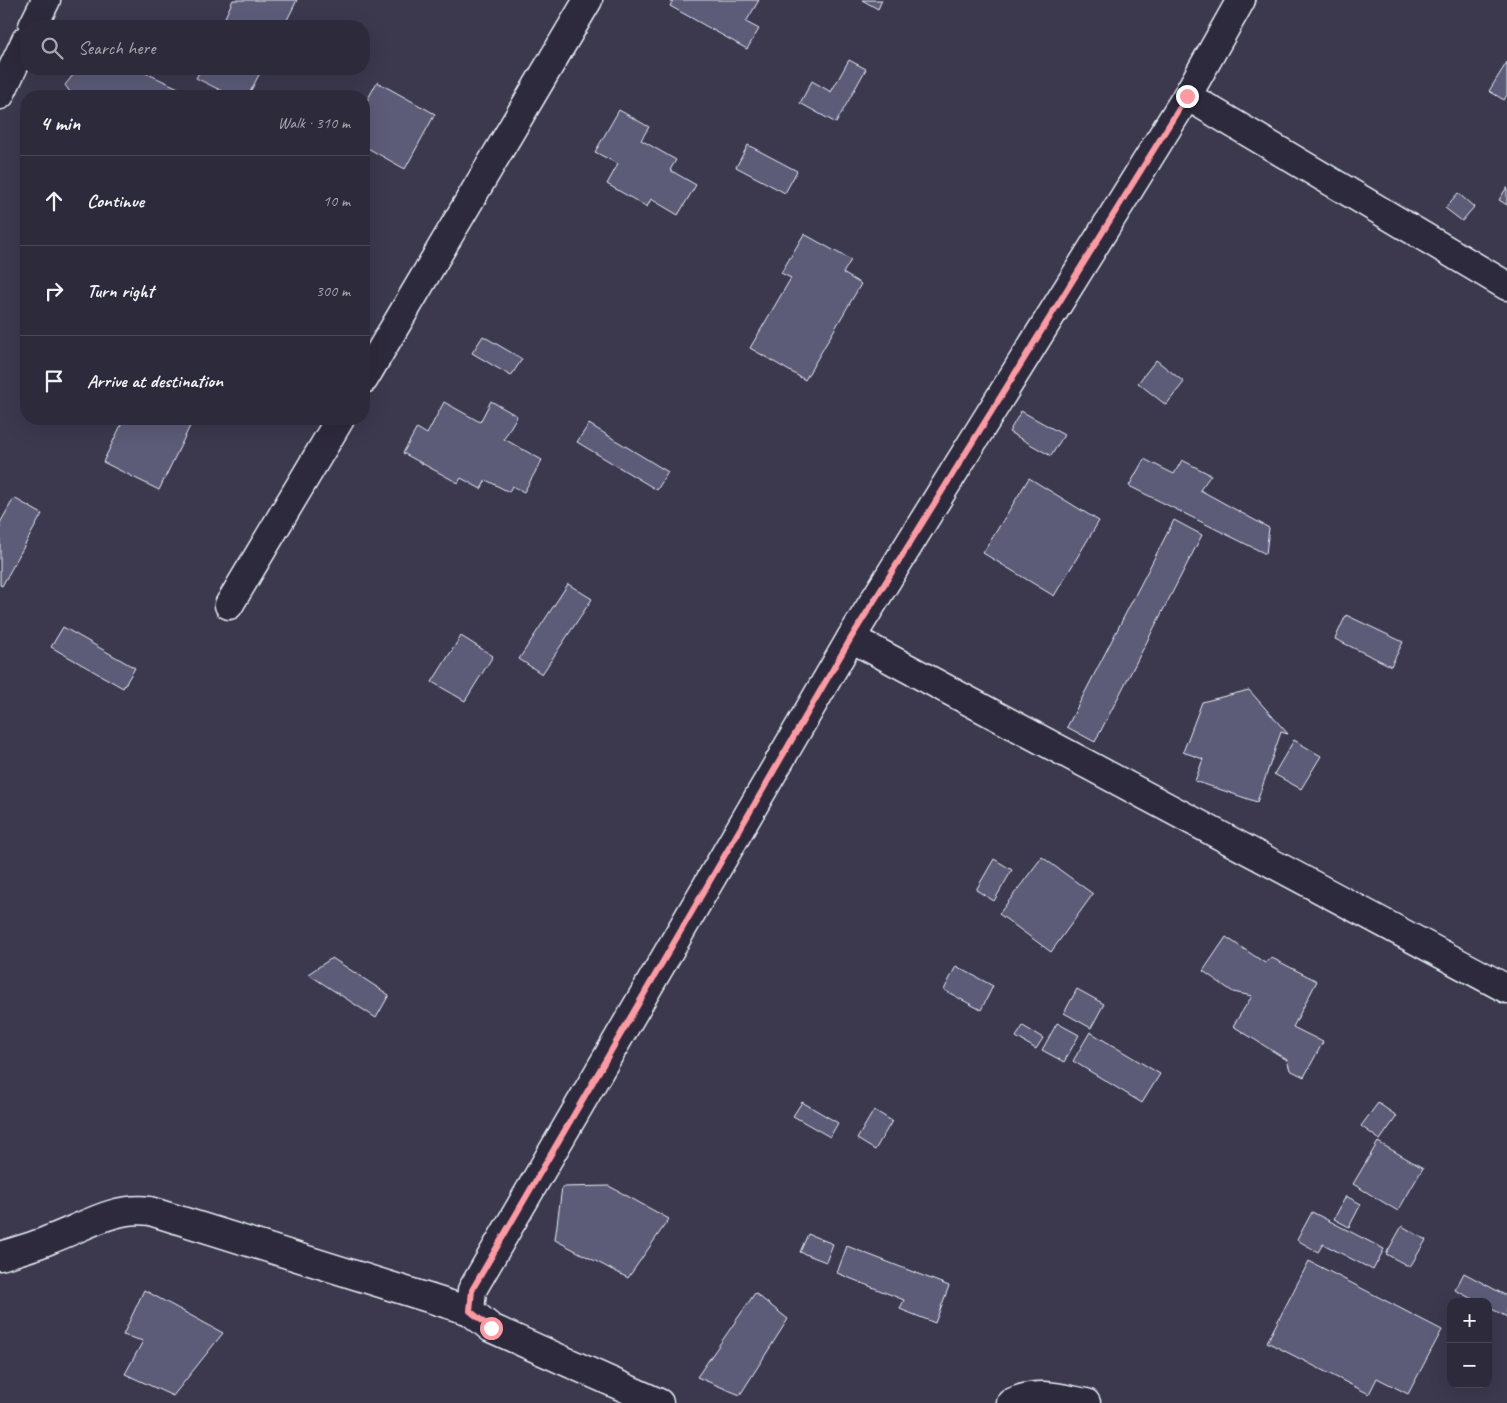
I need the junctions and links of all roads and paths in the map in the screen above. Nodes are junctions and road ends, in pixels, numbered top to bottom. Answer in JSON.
{"nodes":[{"id":1,"x":46,"y":0,"type":"edge"},
{"id":2,"x":588,"y":0,"type":"edge"},
{"id":3,"x":1242,"y":0,"type":"edge"},
{"id":4,"x":36,"y":20,"type":"edge"},
{"id":5,"x":20,"y":53,"type":"edge"},
{"id":6,"x":0,"y":95,"type":"edge"},
{"id":7,"x":1187,"y":96,"type":"junction"},
{"id":8,"x":1507,"y":286,"type":"edge"},
{"id":9,"x":370,"y":369,"type":"edge"},
{"id":10,"x":336,"y":425,"type":"edge"},
{"id":11,"x":230,"y":605,"type":"dead end"},
{"id":12,"x":851,"y":638,"type":"junction"},
{"id":13,"x":1507,"y":989,"type":"edge"},
{"id":14,"x":0,"y":1256,"type":"edge"},
{"id":15,"x":470,"y":1311,"type":"junction"},
{"id":16,"x":659,"y":1403,"type":"edge"},
{"id":17,"x":1011,"y":1403,"type":"edge"},
{"id":18,"x":1086,"y":1403,"type":"edge"}],
"edges":[{"from":1,"to":4,"type":"street"},
{"from":2,"to":9,"type":"street"},
{"from":3,"to":7,"type":"street"},
{"from":5,"to":6,"type":"street"},
{"from":7,"to":8,"type":"street"},
{"from":7,"to":12,"type":"street"},
{"from":10,"to":11,"type":"street"},
{"from":12,"to":13,"type":"street"},
{"from":12,"to":15,"type":"street"},
{"from":14,"to":15,"type":"street"},
{"from":15,"to":16,"type":"street"},
{"from":17,"to":18,"type":"street"}]}
